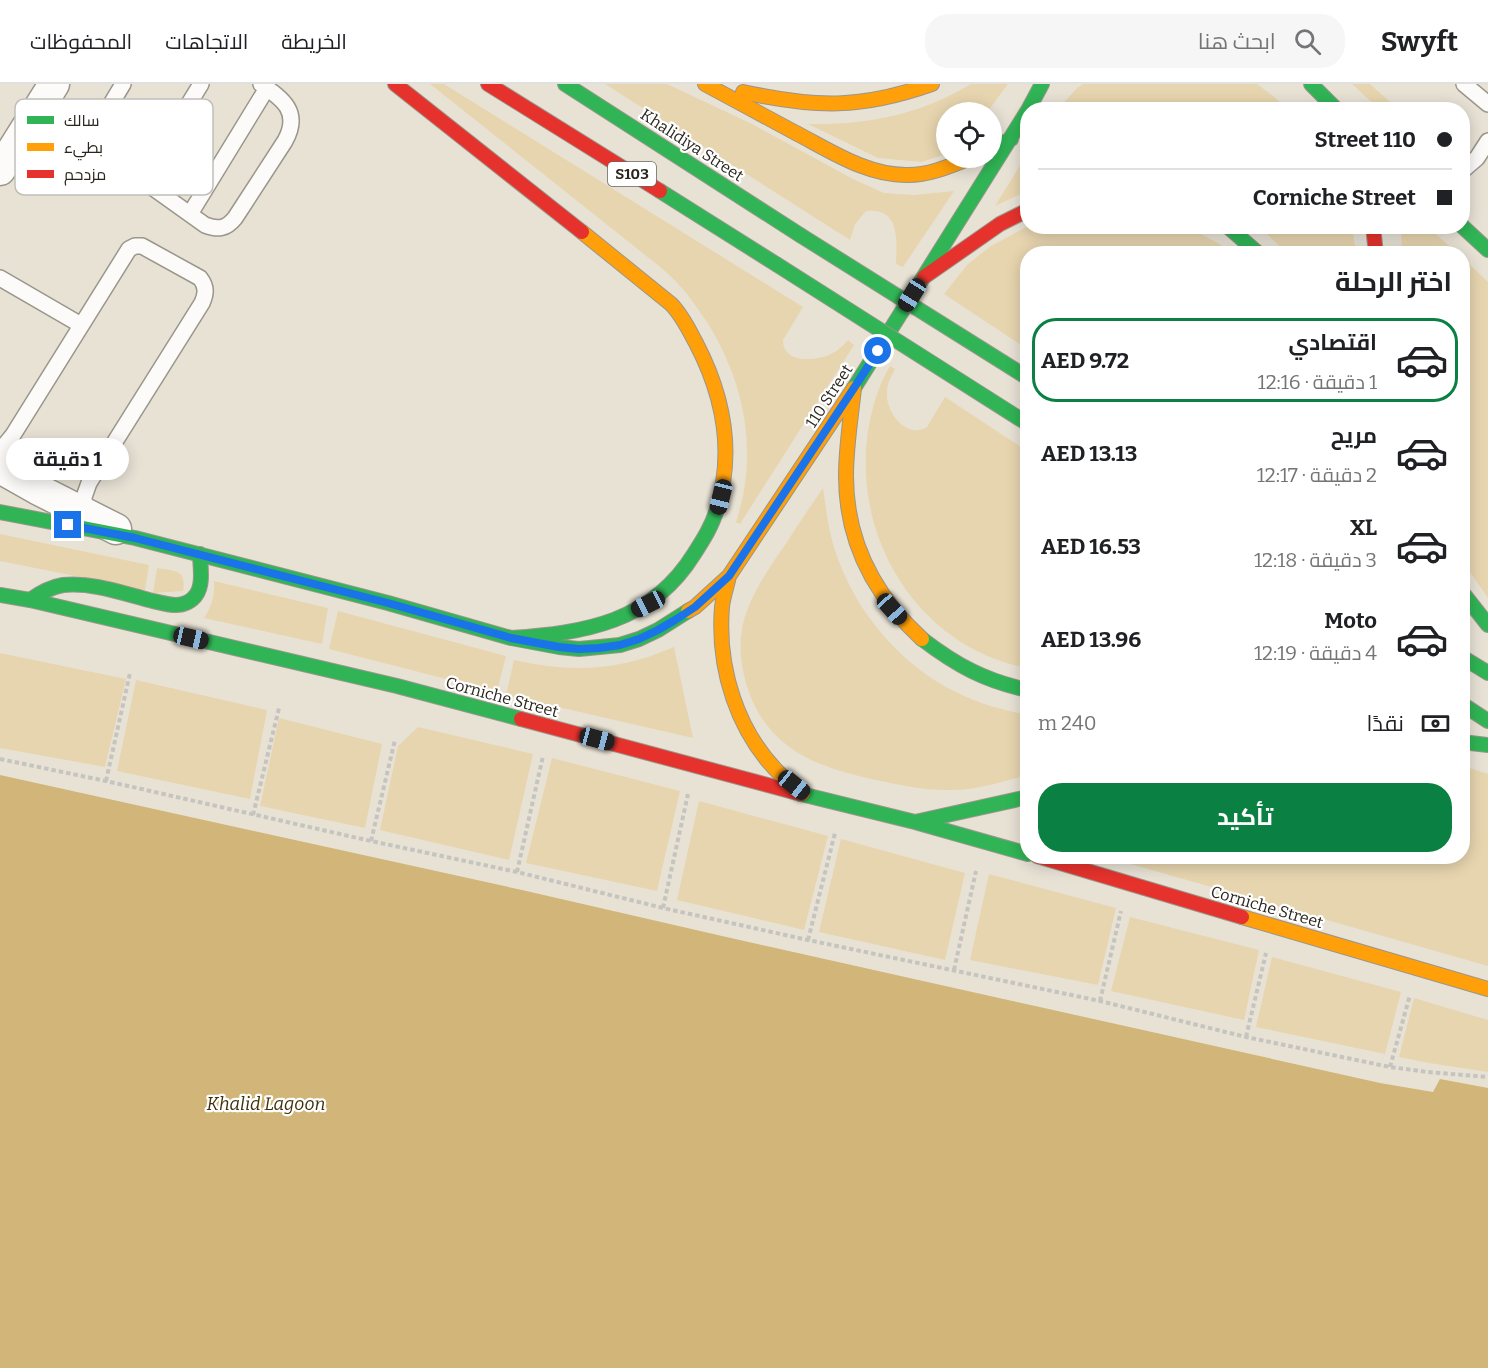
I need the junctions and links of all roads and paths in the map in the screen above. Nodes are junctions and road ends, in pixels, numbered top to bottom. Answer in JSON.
{"nodes":[{"id":1,"x":54,"y":84,"type":"edge"},
{"id":2,"x":123,"y":84,"type":"edge"},
{"id":3,"x":201,"y":84,"type":"edge"},
{"id":4,"x":395,"y":84,"type":"edge"},
{"id":5,"x":488,"y":84,"type":"edge"},
{"id":6,"x":565,"y":84,"type":"edge"},
{"id":7,"x":705,"y":84,"type":"edge"},
{"id":8,"x":870,"y":84,"type":"edge"},
{"id":9,"x":932,"y":84,"type":"edge"},
{"id":10,"x":1042,"y":84,"type":"edge"},
{"id":11,"x":1049,"y":84,"type":"edge"},
{"id":12,"x":1311,"y":84,"type":"edge"},
{"id":13,"x":1464,"y":84,"type":"edge"},
{"id":14,"x":264,"y":86,"type":"edge"},
{"id":15,"x":1035,"y":97,"type":"junction"},
{"id":16,"x":44,"y":99,"type":"edge"},
{"id":17,"x":114,"y":99,"type":"edge"},
{"id":18,"x":192,"y":99,"type":"edge"},
{"id":19,"x":1331,"y":101,"type":"edge"},
{"id":20,"x":874,"y":102,"type":"junction"},
{"id":21,"x":1032,"y":102,"type":"edge"},
{"id":22,"x":1488,"y":104,"type":"edge"},
{"id":23,"x":1020,"y":124,"type":"edge"},
{"id":24,"x":1011,"y":139,"type":"junction"},
{"id":25,"x":1488,"y":141,"type":"edge"},
{"id":26,"x":1002,"y":143,"type":"edge"},
{"id":27,"x":15,"y":146,"type":"edge"},
{"id":28,"x":1470,"y":164,"type":"edge"},
{"id":29,"x":945,"y":168,"type":"edge"},
{"id":30,"x":0,"y":170,"type":"edge"},
{"id":31,"x":213,"y":174,"type":"edge"},
{"id":32,"x":163,"y":195,"type":"edge"},
{"id":33,"x":201,"y":195,"type":"edge"},
{"id":34,"x":190,"y":214,"type":"junction"},
{"id":35,"x":1020,"y":214,"type":"edge"},
{"id":36,"x":1470,"y":233,"type":"edge"},
{"id":37,"x":1237,"y":234,"type":"edge"},
{"id":38,"x":1251,"y":246,"type":"edge"},
{"id":39,"x":1488,"y":250,"type":"edge"},
{"id":40,"x":924,"y":277,"type":"junction"},
{"id":41,"x":0,"y":278,"type":"edge"},
{"id":42,"x":81,"y":325,"type":"junction"},
{"id":43,"x":1020,"y":373,"type":"edge"},
{"id":44,"x":854,"y":388,"type":"junction"},
{"id":45,"x":1020,"y":419,"type":"edge"},
{"id":46,"x":0,"y":451,"type":"edge"},
{"id":47,"x":0,"y":468,"type":"edge"},
{"id":48,"x":0,"y":512,"type":"edge"},
{"id":49,"x":85,"y":513,"type":"junction"},
{"id":50,"x":135,"y":538,"type":"junction"},
{"id":51,"x":200,"y":554,"type":"junction"},
{"id":52,"x":729,"y":576,"type":"junction"},
{"id":53,"x":0,"y":595,"type":"edge"},
{"id":54,"x":30,"y":600,"type":"junction"},
{"id":55,"x":1470,"y":602,"type":"edge"},
{"id":56,"x":1488,"y":625,"type":"edge"},
{"id":57,"x":511,"y":638,"type":"junction"},
{"id":58,"x":1470,"y":662,"type":"edge"},
{"id":59,"x":130,"y":673,"type":"dead end"},
{"id":60,"x":1488,"y":673,"type":"edge"},
{"id":61,"x":1020,"y":688,"type":"edge"},
{"id":62,"x":279,"y":708,"type":"dead end"},
{"id":63,"x":1470,"y":709,"type":"edge"},
{"id":64,"x":1470,"y":719,"type":"edge"},
{"id":65,"x":1487,"y":720,"type":"edge"},
{"id":66,"x":395,"y":740,"type":"dead end"},
{"id":67,"x":1470,"y":743,"type":"edge"},
{"id":68,"x":1488,"y":745,"type":"edge"},
{"id":69,"x":544,"y":751,"type":"dead end"},
{"id":70,"x":0,"y":759,"type":"edge"},
{"id":71,"x":106,"y":781,"type":"junction"},
{"id":72,"x":690,"y":786,"type":"dead end"},
{"id":73,"x":806,"y":795,"type":"junction"},
{"id":74,"x":1020,"y":798,"type":"edge"},
{"id":75,"x":253,"y":815,"type":"junction"},
{"id":76,"x":915,"y":822,"type":"junction"},
{"id":77,"x":836,"y":828,"type":"dead end"},
{"id":78,"x":371,"y":841,"type":"junction"},
{"id":79,"x":1020,"y":852,"type":"edge"},
{"id":80,"x":978,"y":864,"type":"dead end"},
{"id":81,"x":1063,"y":864,"type":"edge"},
{"id":82,"x":517,"y":872,"type":"junction"},
{"id":83,"x":1122,"y":906,"type":"dead end"},
{"id":84,"x":663,"y":908,"type":"junction"},
{"id":85,"x":808,"y":940,"type":"junction"},
{"id":86,"x":1267,"y":948,"type":"dead end"},
{"id":87,"x":954,"y":970,"type":"junction"},
{"id":88,"x":1488,"y":989,"type":"edge"},
{"id":89,"x":1412,"y":990,"type":"dead end"},
{"id":90,"x":1100,"y":1001,"type":"junction"},
{"id":91,"x":1246,"y":1037,"type":"junction"},
{"id":92,"x":1390,"y":1067,"type":"junction"},
{"id":93,"x":1488,"y":1077,"type":"edge"}],
"edges":[{"from":1,"to":16,"type":"street"},
{"from":2,"to":17,"type":"lane"},
{"from":3,"to":18,"type":"lane"},
{"from":4,"to":57,"type":"main road"},
{"from":5,"to":45,"type":"main road","number":"S103","bridge":true},
{"from":6,"to":43,"type":"main road","name":"Khalidiya Street","number":"S103","bridge":true},
{"from":7,"to":20,"type":"main road"},
{"from":7,"to":29,"type":"main road"},
{"from":8,"to":20,"type":"lane"},
{"from":9,"to":20,"type":"main road"},
{"from":10,"to":15,"type":"main road","name":"110 Street"},
{"from":11,"to":15,"type":"main road"},
{"from":12,"to":19,"type":"main road"},
{"from":13,"to":22,"type":"lane"},
{"from":14,"to":31,"type":"lane"},
{"from":14,"to":34,"type":"lane"},
{"from":15,"to":21,"type":"main road","name":"110 Street"},
{"from":23,"to":24,"type":"main road","name":"110 Street"},
{"from":24,"to":26,"type":"main road"},
{"from":24,"to":40,"type":"main road","name":"110 Street"},
{"from":25,"to":28,"type":"lane"},
{"from":27,"to":30,"type":"street"},
{"from":32,"to":34,"type":"lane"},
{"from":33,"to":34,"type":"lane"},
{"from":35,"to":40,"type":"main road"},
{"from":36,"to":39,"type":"main road"},
{"from":37,"to":38,"type":"main road"},
{"from":40,"to":44,"type":"main road","name":"110 Street"},
{"from":41,"to":42,"type":"lane"},
{"from":42,"to":46,"type":"lane"},
{"from":42,"to":49,"type":"lane"},
{"from":44,"to":52,"type":"main road","name":"110 Street"},
{"from":44,"to":61,"type":"main road"},
{"from":47,"to":49,"type":"street"},
{"from":48,"to":50,"type":"main road"},
{"from":49,"to":50,"type":"street"},
{"from":50,"to":51,"type":"main road"},
{"from":51,"to":54,"type":"main road"},
{"from":51,"to":57,"type":"main road"},
{"from":52,"to":57,"type":"main road"},
{"from":52,"to":73,"type":"main road"},
{"from":53,"to":54,"type":"main road","name":"Corniche Street"},
{"from":54,"to":73,"type":"main road","name":"Corniche Street"},
{"from":55,"to":56,"type":"main road"},
{"from":58,"to":60,"type":"main road"},
{"from":59,"to":71,"type":"path"},
{"from":62,"to":75,"type":"path"},
{"from":63,"to":65,"type":"main road"},
{"from":64,"to":65,"type":"main road"},
{"from":66,"to":78,"type":"path"},
{"from":67,"to":68,"type":"main road"},
{"from":69,"to":82,"type":"path"},
{"from":70,"to":71,"type":"path"},
{"from":71,"to":75,"type":"path"},
{"from":72,"to":84,"type":"path"},
{"from":73,"to":76,"type":"main road","name":"Corniche Street"},
{"from":74,"to":76,"type":"main road"},
{"from":75,"to":78,"type":"path"},
{"from":76,"to":79,"type":"main road","name":"Corniche Street"},
{"from":77,"to":85,"type":"path"},
{"from":78,"to":82,"type":"path"},
{"from":80,"to":87,"type":"path"},
{"from":81,"to":88,"type":"main road","name":"Corniche Street"},
{"from":82,"to":84,"type":"path"},
{"from":83,"to":90,"type":"path"},
{"from":84,"to":85,"type":"path"},
{"from":85,"to":87,"type":"path"},
{"from":86,"to":91,"type":"path"},
{"from":87,"to":90,"type":"path"},
{"from":89,"to":92,"type":"path"},
{"from":90,"to":91,"type":"path"},
{"from":91,"to":92,"type":"path"},
{"from":92,"to":93,"type":"path"}]}
